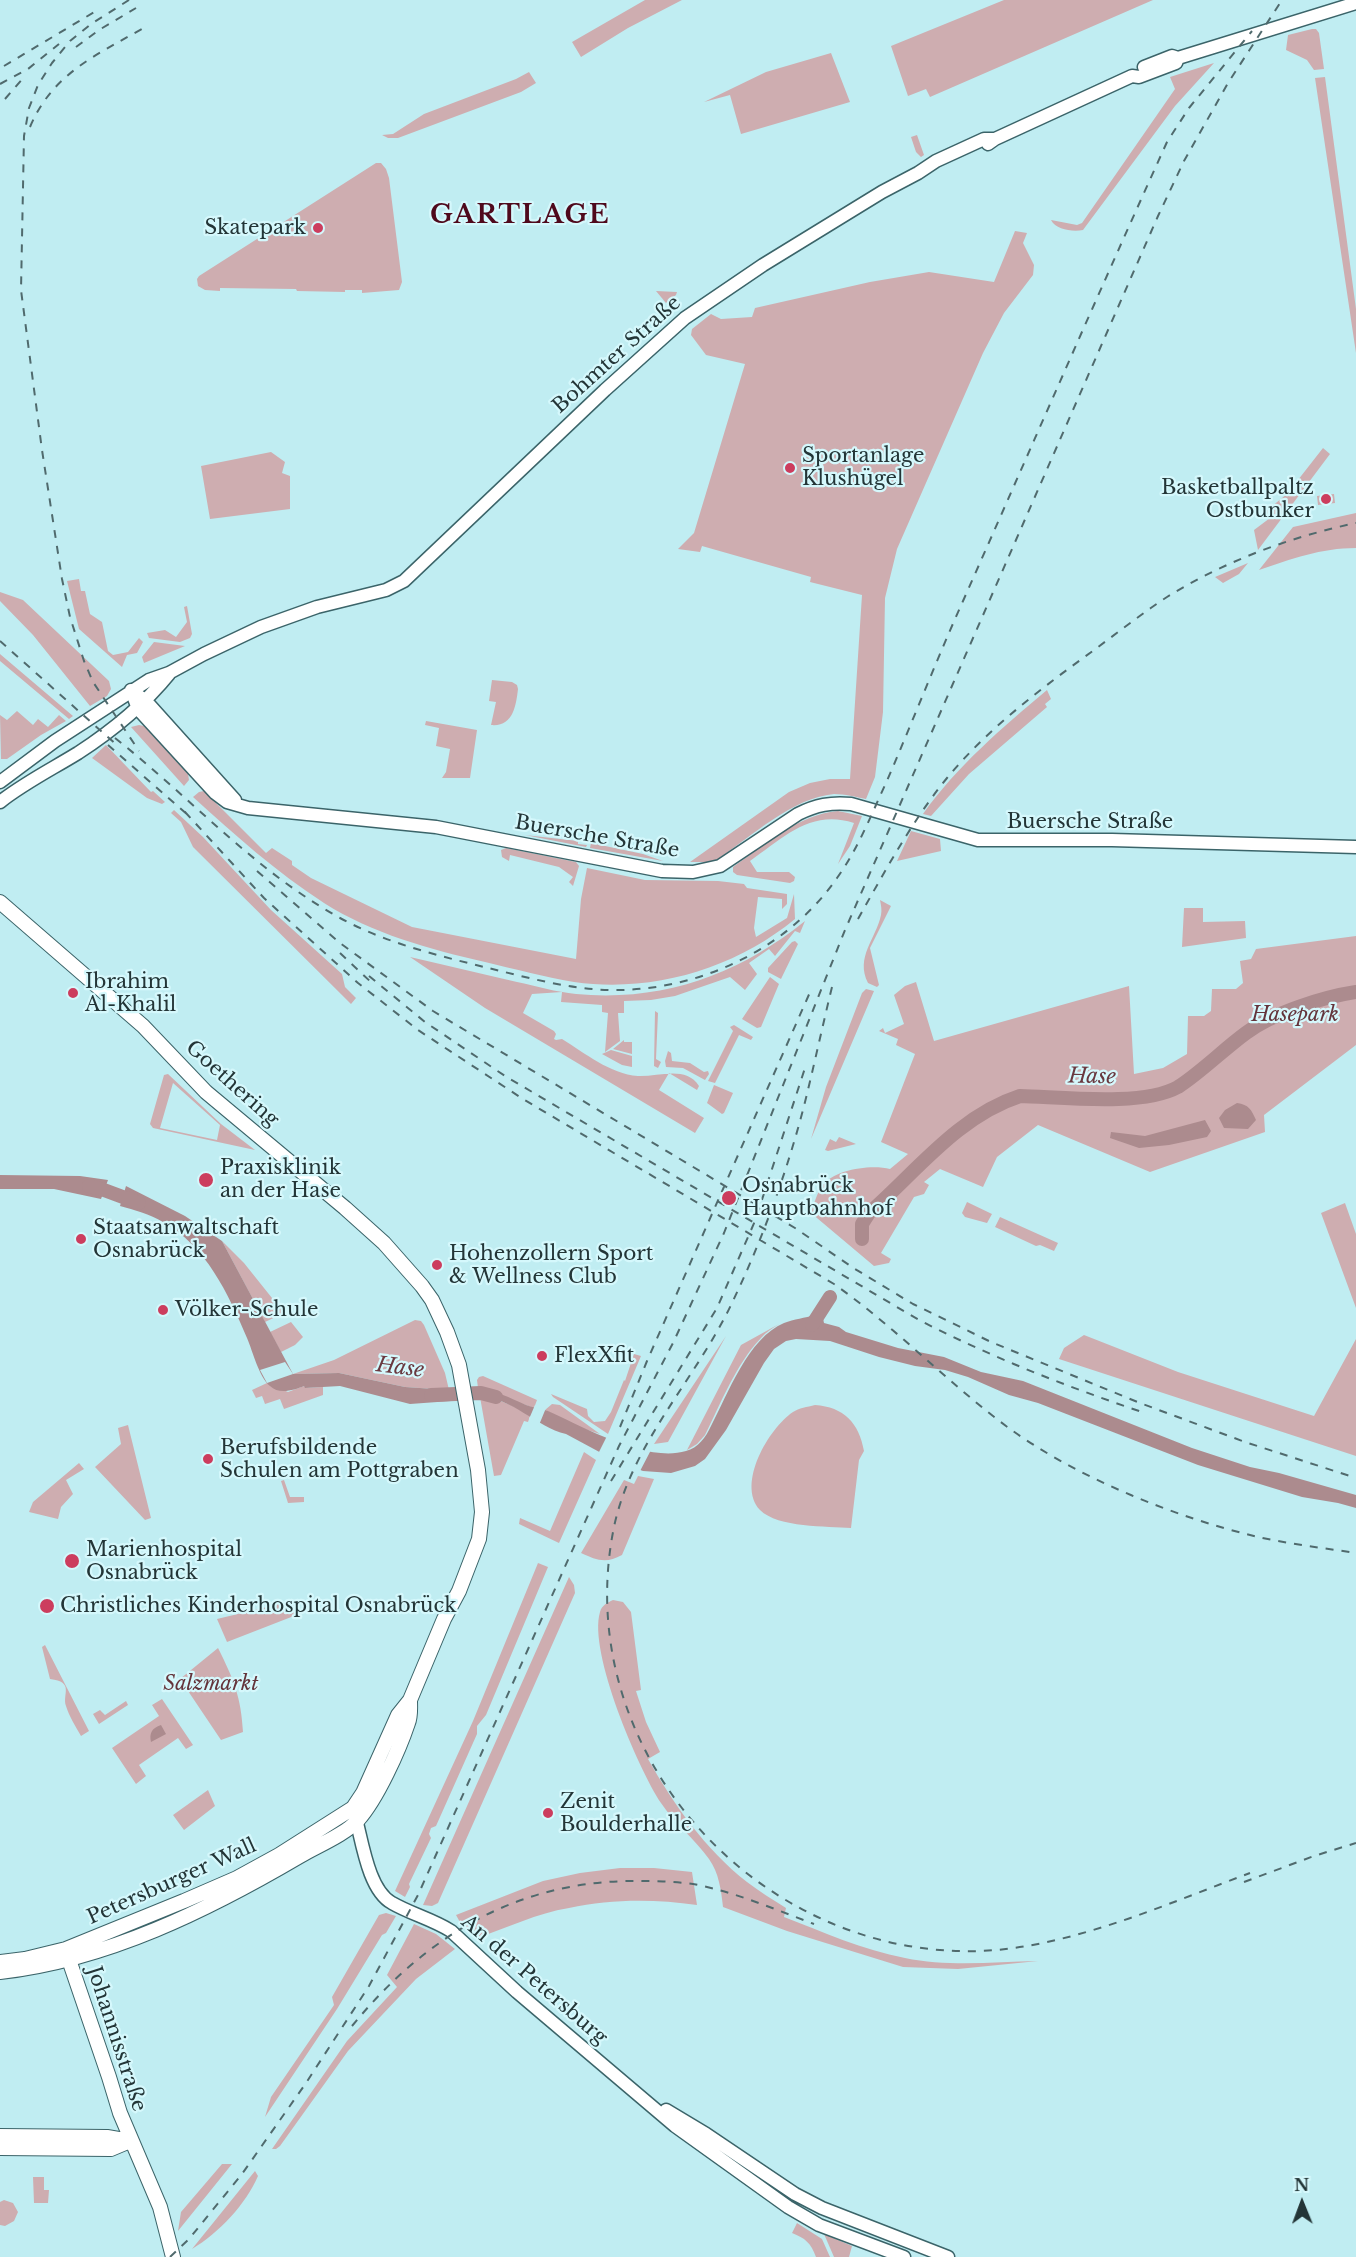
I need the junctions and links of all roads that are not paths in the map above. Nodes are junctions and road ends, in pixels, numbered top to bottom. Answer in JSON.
{"nodes":[{"id":1,"x":1356,"y":3,"type":"edge"},
{"id":2,"x":169,"y":673,"type":"junction"},
{"id":3,"x":131,"y":690,"type":"junction"},
{"id":4,"x":142,"y":705,"type":"junction"},
{"id":5,"x":0,"y":782,"type":"edge"},
{"id":6,"x":0,"y":802,"type":"edge"},
{"id":7,"x":1356,"y":848,"type":"edge"},
{"id":8,"x":0,"y":902,"type":"edge"},
{"id":9,"x":355,"y":1815,"type":"junction"},
{"id":10,"x":67,"y":1954,"type":"junction"},
{"id":11,"x":0,"y":1962,"type":"edge"},
{"id":12,"x":0,"y":1972,"type":"edge"},
{"id":13,"x":698,"y":2133,"type":"junction"},
{"id":14,"x":0,"y":2136,"type":"edge"},
{"id":15,"x":130,"y":2141,"type":"junction"},
{"id":16,"x":0,"y":2148,"type":"edge"},
{"id":17,"x":173,"y":2257,"type":"edge"},
{"id":18,"x":904,"y":2257,"type":"edge"},
{"id":19,"x":948,"y":2257,"type":"edge"}],
"edges":[{"from":1,"to":2,"type":"main road","name":"Bohmter Straße"},
{"from":2,"to":3,"type":"main road","name":"Bohmter Straße"},
{"from":2,"to":4,"type":"main road"},
{"from":3,"to":4,"type":"main road","name":"Buersche Straße"},
{"from":3,"to":5,"type":"main road","name":"Bohmter Straße"},
{"from":4,"to":6,"type":"main road"},
{"from":4,"to":7,"type":"main road","name":"Buersche Straße"},
{"from":8,"to":9,"type":"main road","name":"Goethering"},
{"from":9,"to":10,"type":"main road","name":"Petersburger Wall"},
{"from":9,"to":13,"type":"main road","name":"An der Petersburg"},
{"from":10,"to":11,"type":"main road"},
{"from":10,"to":12,"type":"main road"},
{"from":10,"to":15,"type":"main road","name":"Johannisstraße"},
{"from":13,"to":18,"type":"main road"},
{"from":13,"to":19,"type":"main road"},
{"from":14,"to":15,"type":"main road"},
{"from":15,"to":16,"type":"main road"},
{"from":15,"to":17,"type":"main road","name":"Johannisstraße"}]}
